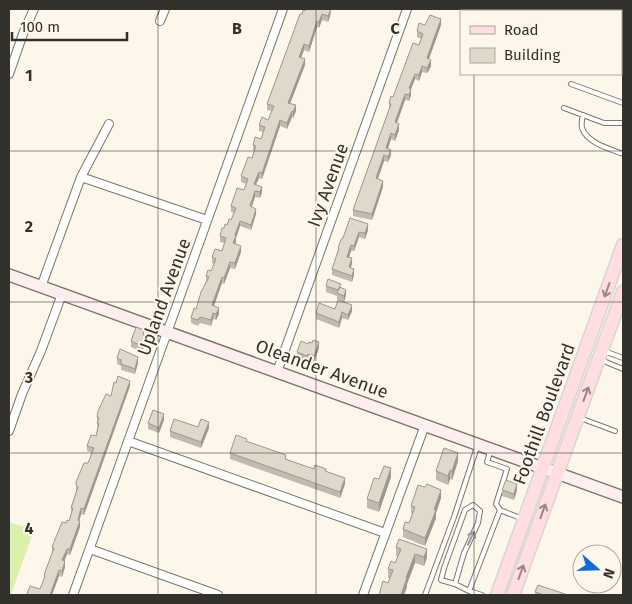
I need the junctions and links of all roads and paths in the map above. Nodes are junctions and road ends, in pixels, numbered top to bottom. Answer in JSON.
{"nodes":[{"id":1,"x":34,"y":9,"type":"edge"},
{"id":2,"x":165,"y":9,"type":"edge"},
{"id":3,"x":284,"y":9,"type":"edge"},
{"id":4,"x":407,"y":9,"type":"edge"},
{"id":5,"x":160,"y":21,"type":"dead end"},
{"id":6,"x":9,"y":74,"type":"edge"},
{"id":7,"x":572,"y":84,"type":"dead end"},
{"id":8,"x":623,"y":103,"type":"edge"},
{"id":9,"x":564,"y":108,"type":"dead end"},
{"id":10,"x":583,"y":115,"type":"junction"},
{"id":11,"x":623,"y":123,"type":"edge"},
{"id":12,"x":109,"y":124,"type":"dead end"},
{"id":13,"x":623,"y":154,"type":"edge"},
{"id":14,"x":80,"y":177,"type":"junction"},
{"id":15,"x":207,"y":220,"type":"junction"},
{"id":16,"x":623,"y":245,"type":"edge"},
{"id":17,"x":9,"y":275,"type":"edge"},
{"id":18,"x":41,"y":287,"type":"junction"},
{"id":19,"x":623,"y":292,"type":"edge"},
{"id":20,"x":62,"y":294,"type":"junction"},
{"id":21,"x":167,"y":332,"type":"junction"},
{"id":22,"x":600,"y":355,"type":"junction"},
{"id":23,"x":623,"y":358,"type":"edge"},
{"id":24,"x":623,"y":369,"type":"edge"},
{"id":25,"x":277,"y":372,"type":"junction"},
{"id":26,"x":578,"y":417,"type":"junction"},
{"id":27,"x":424,"y":425,"type":"junction"},
{"id":28,"x":9,"y":431,"type":"edge"},
{"id":29,"x":614,"y":431,"type":"dead end"},
{"id":30,"x":128,"y":441,"type":"junction"},
{"id":31,"x":478,"y":444,"type":"junction"},
{"id":32,"x":491,"y":449,"type":"junction"},
{"id":33,"x":543,"y":468,"type":"junction"},
{"id":34,"x":558,"y":473,"type":"junction"},
{"id":35,"x":623,"y":497,"type":"edge"},
{"id":36,"x":500,"y":510,"type":"junction"},
{"id":37,"x":525,"y":520,"type":"junction"},
{"id":38,"x":385,"y":533,"type":"junction"},
{"id":39,"x":90,"y":549,"type":"junction"},
{"id":40,"x":455,"y":584,"type":"junction"},
{"id":41,"x":469,"y":591,"type":"junction"},
{"id":42,"x":197,"y":592,"type":"edge"},
{"id":43,"x":73,"y":595,"type":"edge"},
{"id":44,"x":218,"y":595,"type":"edge"},
{"id":45,"x":363,"y":595,"type":"edge"},
{"id":46,"x":425,"y":595,"type":"edge"},
{"id":47,"x":482,"y":595,"type":"edge"},
{"id":48,"x":497,"y":595,"type":"edge"},
{"id":49,"x":513,"y":595,"type":"edge"}],
"edges":[{"from":1,"to":6,"type":"street"},
{"from":2,"to":5,"type":"street"},
{"from":3,"to":15,"type":"street","name":"Upland Avenue"},
{"from":4,"to":25,"type":"street","name":"Ivy Avenue"},
{"from":7,"to":8,"type":"lane"},
{"from":9,"to":10,"type":"lane"},
{"from":10,"to":11,"type":"lane"},
{"from":10,"to":13,"type":"lane"},
{"from":12,"to":14,"type":"street"},
{"from":14,"to":15,"type":"street"},
{"from":14,"to":18,"type":"street"},
{"from":15,"to":21,"type":"street","name":"Upland Avenue"},
{"from":16,"to":33,"type":"main road","name":"Foothill Boulevard","one_way":true},
{"from":17,"to":18,"type":"street","name":"Oleander Avenue"},
{"from":18,"to":20,"type":"street","name":"Oleander Avenue"},
{"from":19,"to":22,"type":"main road","name":"Foothill Boulevard"},
{"from":20,"to":21,"type":"street","name":"Oleander Avenue"},
{"from":20,"to":28,"type":"street"},
{"from":21,"to":25,"type":"street","name":"Oleander Avenue"},
{"from":21,"to":30,"type":"street","name":"Upland Avenue"},
{"from":22,"to":23,"type":"lane"},
{"from":22,"to":24,"type":"lane"},
{"from":26,"to":22,"type":"main road","name":"Foothill Boulevard","one_way":true},
{"from":25,"to":27,"type":"street","name":"Oleander Avenue"},
{"from":26,"to":29,"type":"lane"},
{"from":26,"to":34,"type":"main road","name":"Foothill Boulevard"},
{"from":27,"to":31,"type":"street","name":"Oleander Avenue"},
{"from":27,"to":38,"type":"street"},
{"from":30,"to":38,"type":"street"},
{"from":30,"to":39,"type":"street","name":"Upland Avenue"},
{"from":31,"to":32,"type":"street","name":"Oleander Avenue"},
{"from":31,"to":46,"type":"lane"},
{"from":32,"to":33,"type":"street","name":"Oleander Avenue"},
{"from":32,"to":36,"type":"lane"},
{"from":33,"to":34,"type":"street","name":"Oleander Avenue"},
{"from":33,"to":37,"type":"main road","name":"Foothill Boulevard"},
{"from":34,"to":35,"type":"street","name":"Oleander Avenue"},
{"from":49,"to":34,"type":"main road","name":"Foothill Boulevard","one_way":true},
{"from":36,"to":37,"type":"lane"},
{"from":36,"to":41,"type":"lane"},
{"from":37,"to":48,"type":"main road","name":"Foothill Boulevard"},
{"from":38,"to":45,"type":"street"},
{"from":39,"to":42,"type":"street"},
{"from":39,"to":43,"type":"street","name":"Upland Avenue"},
{"from":40,"to":40,"type":"lane","one_way":true},
{"from":40,"to":41,"type":"lane"},
{"from":41,"to":47,"type":"lane"},
{"from":42,"to":44,"type":"street"}]}
